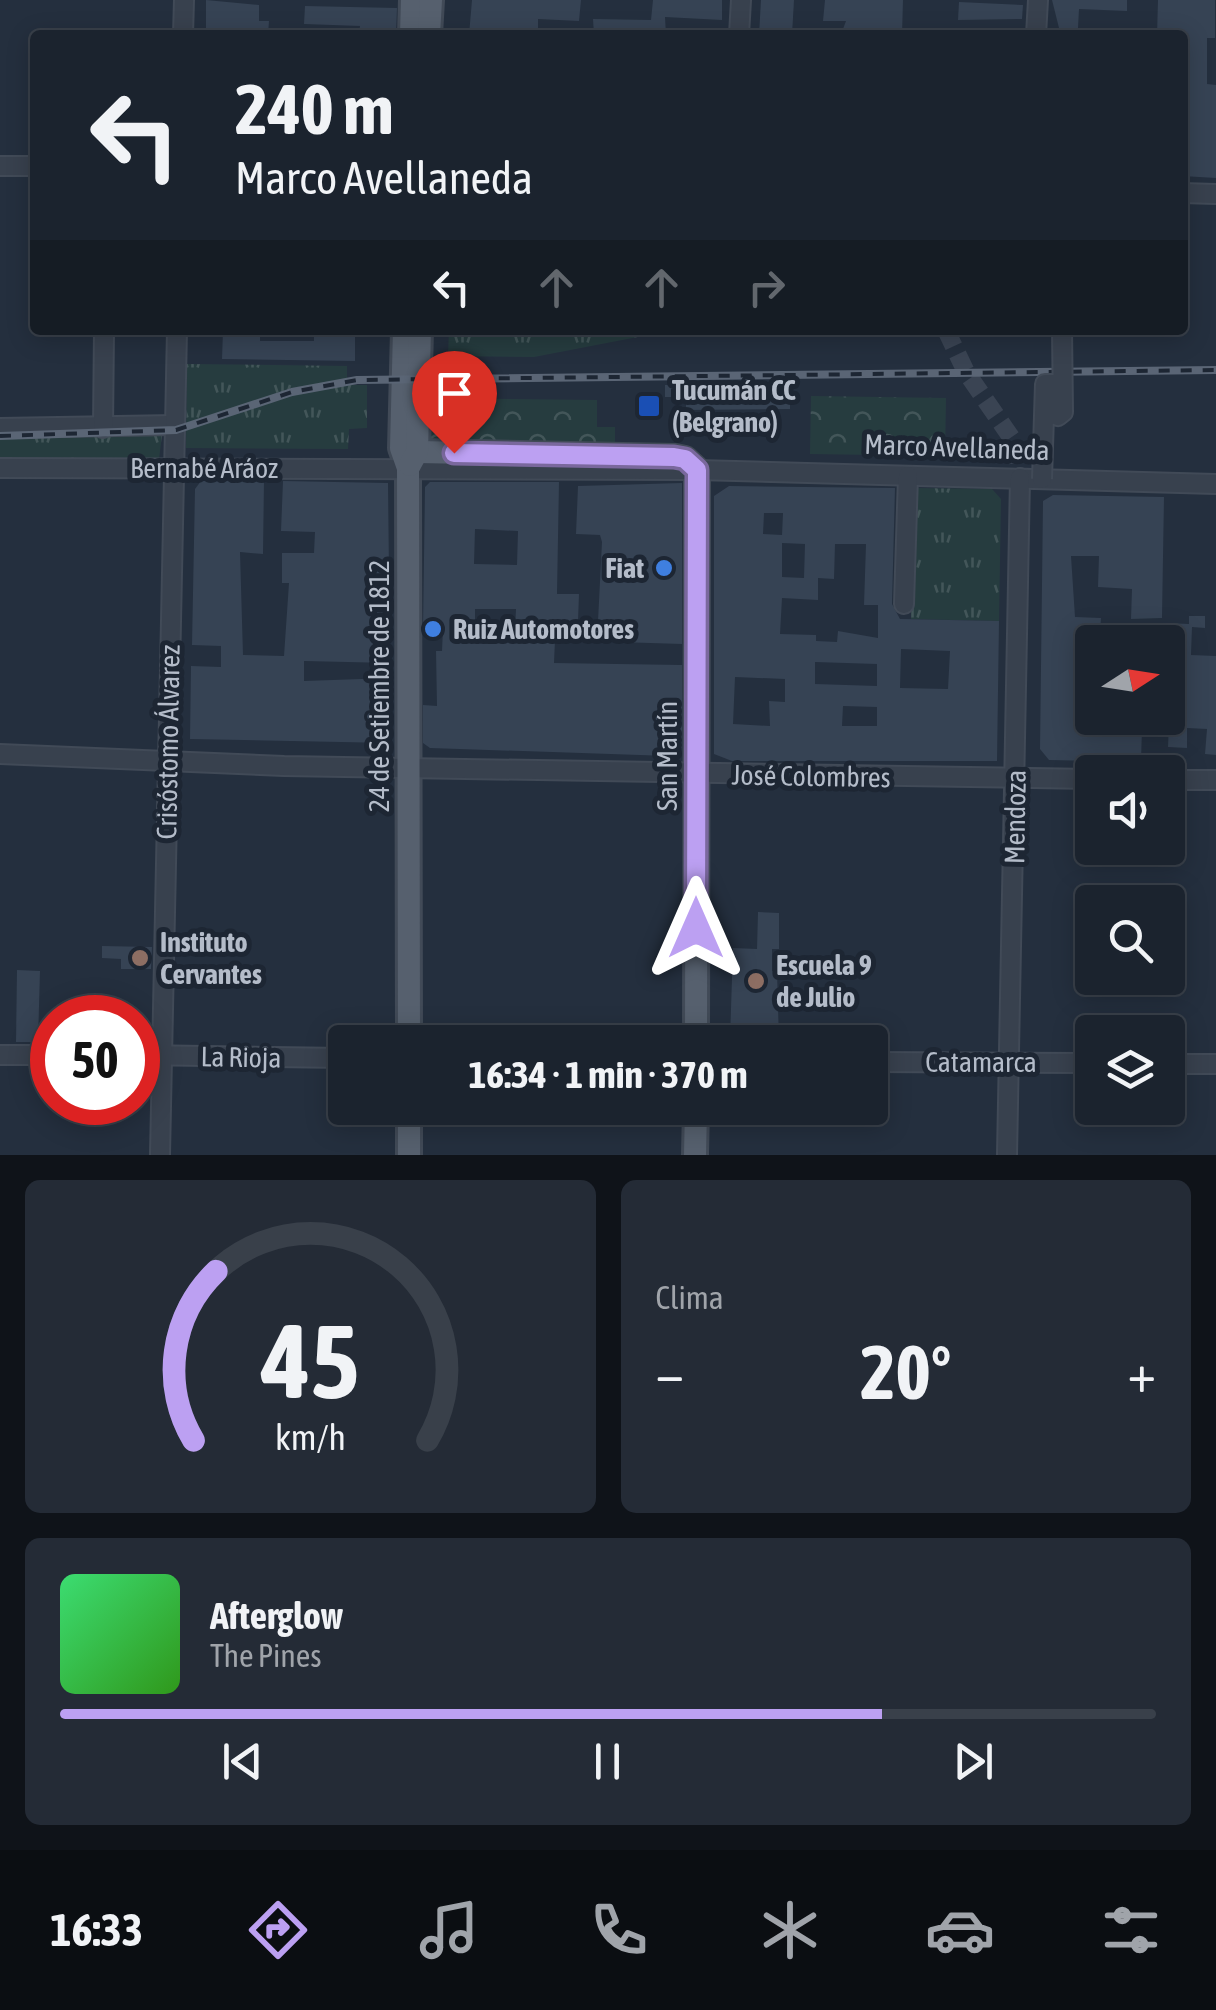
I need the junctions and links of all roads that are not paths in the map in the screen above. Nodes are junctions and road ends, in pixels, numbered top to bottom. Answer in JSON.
{"nodes":[{"id":1,"x":184,"y":0,"type":"edge"},
{"id":2,"x":412,"y":0,"type":"edge"},
{"id":3,"x":431,"y":0,"type":"edge"},
{"id":4,"x":741,"y":0,"type":"edge"},
{"id":5,"x":1038,"y":0,"type":"edge"},
{"id":6,"x":183,"y":30,"type":"edge"},
{"id":7,"x":411,"y":30,"type":"edge"},
{"id":8,"x":430,"y":30,"type":"edge"},
{"id":9,"x":739,"y":30,"type":"edge"},
{"id":10,"x":1036,"y":30,"type":"edge"},
{"id":11,"x":0,"y":166,"type":"edge"},
{"id":12,"x":30,"y":166,"type":"edge"},
{"id":13,"x":1188,"y":192,"type":"edge"},
{"id":14,"x":1216,"y":194,"type":"edge"},
{"id":15,"x":104,"y":335,"type":"edge"},
{"id":16,"x":177,"y":335,"type":"edge"},
{"id":17,"x":404,"y":335,"type":"edge"},
{"id":18,"x":420,"y":335,"type":"edge"},
{"id":19,"x":1062,"y":335,"type":"edge"},
{"id":20,"x":175,"y":424,"type":"junction"},
{"id":21,"x":0,"y":428,"type":"edge"},
{"id":22,"x":103,"y":428,"type":"junction"},
{"id":23,"x":412,"y":460,"type":"junction"},
{"id":24,"x":175,"y":467,"type":"junction"},
{"id":25,"x":0,"y":468,"type":"edge"},
{"id":26,"x":697,"y":470,"type":"junction"},
{"id":27,"x":908,"y":476,"type":"junction"},
{"id":28,"x":1020,"y":478,"type":"junction"},
{"id":29,"x":1042,"y":480,"type":"junction"},
{"id":30,"x":1216,"y":484,"type":"edge"},
{"id":31,"x":904,"y":604,"type":"dead end"},
{"id":32,"x":0,"y":754,"type":"edge"},
{"id":33,"x":167,"y":761,"type":"junction"},
{"id":34,"x":409,"y":766,"type":"junction"},
{"id":35,"x":697,"y":774,"type":"junction"},
{"id":36,"x":1016,"y":779,"type":"junction"},
{"id":37,"x":1075,"y":780,"type":"edge"},
{"id":38,"x":1185,"y":780,"type":"edge"},
{"id":39,"x":1216,"y":780,"type":"edge"},
{"id":40,"x":409,"y":1025,"type":"edge"},
{"id":41,"x":696,"y":1025,"type":"edge"},
{"id":42,"x":0,"y":1055,"type":"edge"},
{"id":43,"x":30,"y":1055,"type":"edge"},
{"id":44,"x":162,"y":1056,"type":"junction"},
{"id":45,"x":328,"y":1058,"type":"edge"},
{"id":46,"x":1010,"y":1061,"type":"junction"},
{"id":47,"x":888,"y":1062,"type":"edge"},
{"id":48,"x":1075,"y":1063,"type":"edge"},
{"id":49,"x":1185,"y":1064,"type":"edge"},
{"id":50,"x":1216,"y":1064,"type":"edge"},
{"id":51,"x":410,"y":1125,"type":"edge"},
{"id":52,"x":696,"y":1125,"type":"edge"},
{"id":53,"x":160,"y":1155,"type":"edge"},
{"id":54,"x":410,"y":1155,"type":"edge"},
{"id":55,"x":696,"y":1155,"type":"edge"},
{"id":56,"x":1007,"y":1155,"type":"edge"}],
"edges":[{"from":1,"to":6,"type":"street"},
{"from":2,"to":7,"type":"main road"},
{"from":3,"to":8,"type":"main road"},
{"from":4,"to":9,"type":"street"},
{"from":5,"to":10,"type":"street"},
{"from":11,"to":12,"type":"street"},
{"from":13,"to":14,"type":"street"},
{"from":15,"to":22,"type":"street"},
{"from":16,"to":20,"type":"street","name":"Crisóstomo Álvarez"},
{"from":17,"to":23,"type":"main road","name":"24 de Setiembre de 1812"},
{"from":18,"to":23,"type":"main road","name":"24 de Setiembre de 1812"},
{"from":19,"to":29,"type":"street","bridge":true},
{"from":20,"to":22,"type":"street","name":"Bernabé Aráoz"},
{"from":20,"to":24,"type":"street","name":"Crisóstomo Álvarez"},
{"from":21,"to":22,"type":"street","name":"Bernabé Aráoz"},
{"from":23,"to":24,"type":"street","name":"Bernabé Aráoz"},
{"from":23,"to":26,"type":"main road","name":"Marco Avellaneda"},
{"from":23,"to":34,"type":"main road","name":"24 de Setiembre de 1812"},
{"from":24,"to":25,"type":"street","name":"Bernabé Aráoz"},
{"from":24,"to":33,"type":"street","name":"Crisóstomo Álvarez"},
{"from":26,"to":27,"type":"street","name":"Marco Avellaneda"},
{"from":26,"to":35,"type":"main road","name":"San Martín"},
{"from":27,"to":28,"type":"street","name":"Marco Avellaneda"},
{"from":27,"to":31,"type":"street"},
{"from":28,"to":29,"type":"street","name":"Marco Avellaneda"},
{"from":28,"to":36,"type":"street","name":"Mendoza"},
{"from":29,"to":30,"type":"street","name":"Marco Avellaneda"},
{"from":32,"to":33,"type":"street","name":"José Colombres"},
{"from":33,"to":34,"type":"street","name":"José Colombres"},
{"from":33,"to":44,"type":"street","name":"Crisóstomo Álvarez"},
{"from":34,"to":35,"type":"street","name":"José Colombres"},
{"from":34,"to":40,"type":"main road","name":"24 de Setiembre de 1812"},
{"from":35,"to":36,"type":"street","name":"José Colombres"},
{"from":35,"to":41,"type":"main road","name":"San Martín"},
{"from":36,"to":37,"type":"street","name":"José Colombres"},
{"from":36,"to":46,"type":"street","name":"Mendoza"},
{"from":38,"to":39,"type":"street"},
{"from":42,"to":43,"type":"street"},
{"from":44,"to":45,"type":"street","name":"La Rioja"},
{"from":44,"to":53,"type":"street","name":"Crisóstomo Álvarez"},
{"from":46,"to":47,"type":"street","name":"Catamarca"},
{"from":46,"to":48,"type":"street","name":"Catamarca"},
{"from":46,"to":56,"type":"street","name":"Mendoza"},
{"from":49,"to":50,"type":"street"},
{"from":51,"to":54,"type":"main road"},
{"from":52,"to":55,"type":"main road"}]}
